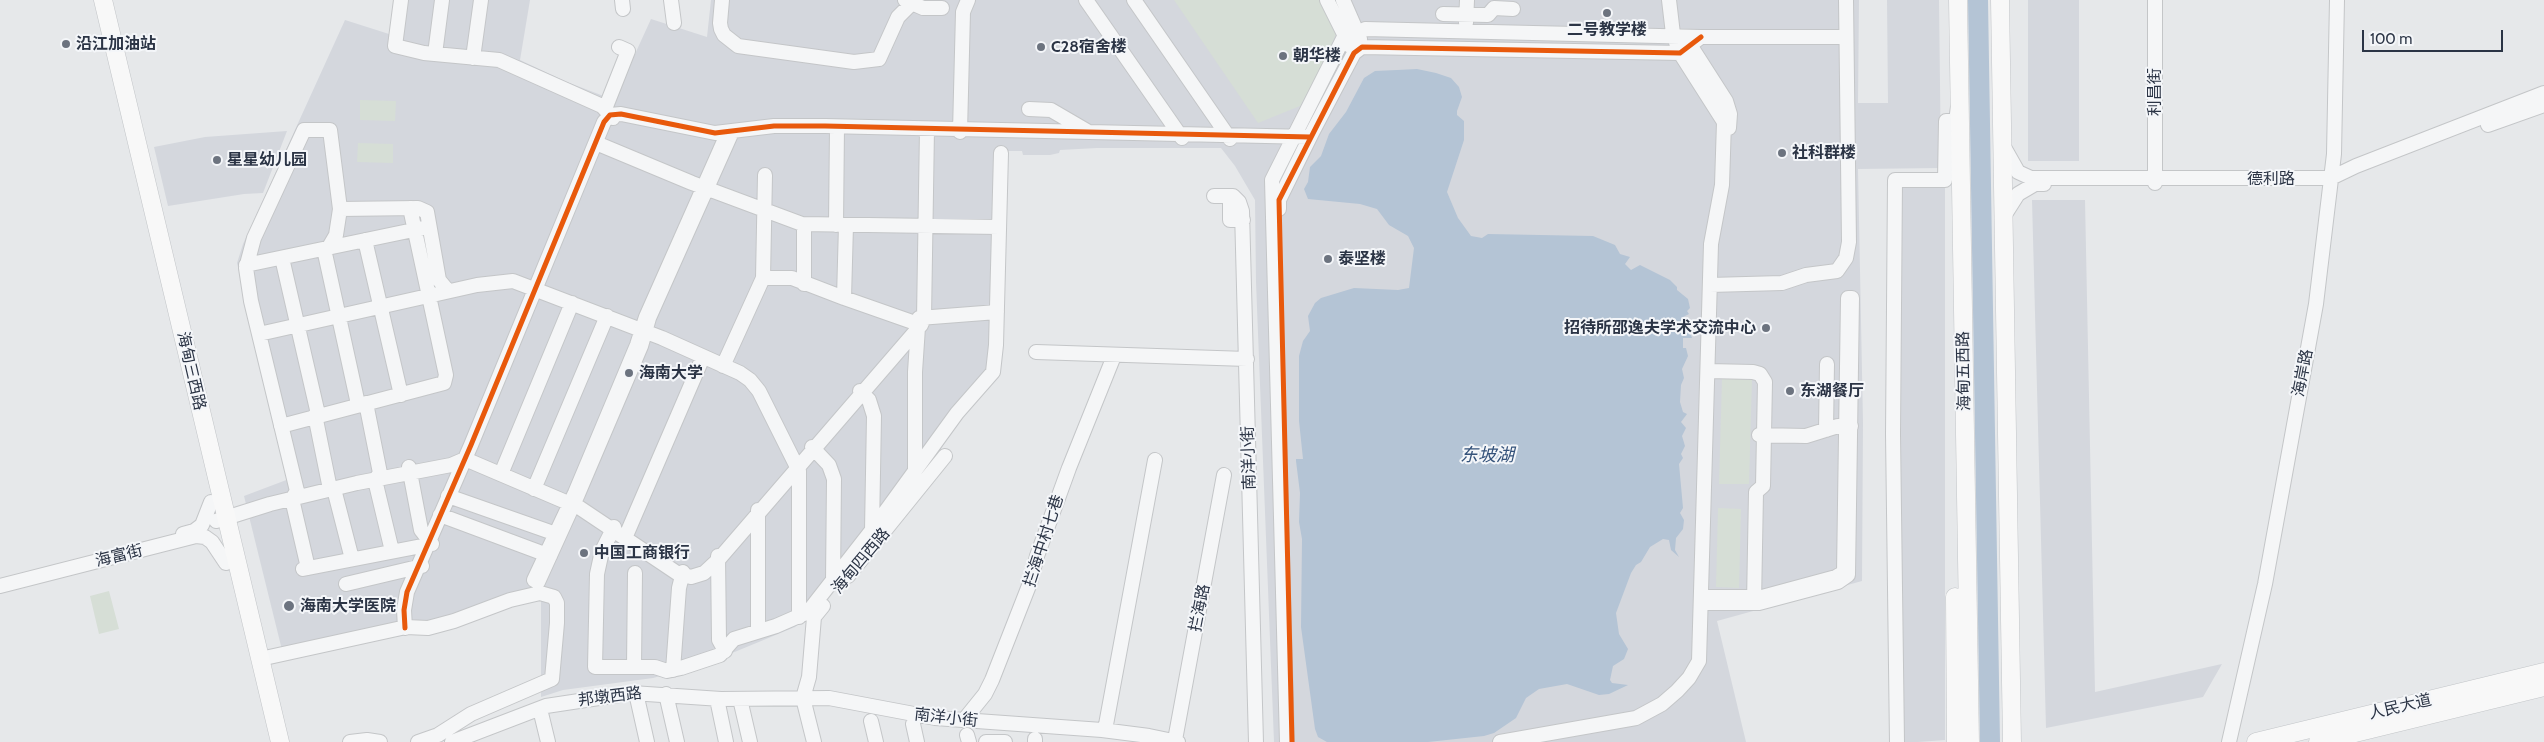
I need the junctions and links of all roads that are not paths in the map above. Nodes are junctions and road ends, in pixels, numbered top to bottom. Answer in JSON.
{"nodes":[{"id":1,"x":92,"y":0,"type":"edge"},
{"id":2,"x":103,"y":0,"type":"edge"},
{"id":3,"x":402,"y":0,"type":"edge"},
{"id":4,"x":442,"y":0,"type":"edge"},
{"id":5,"x":481,"y":0,"type":"edge"},
{"id":6,"x":671,"y":0,"type":"edge"},
{"id":7,"x":722,"y":0,"type":"edge"},
{"id":8,"x":968,"y":0,"type":"edge"},
{"id":9,"x":1086,"y":0,"type":"edge"},
{"id":10,"x":1134,"y":0,"type":"edge"},
{"id":11,"x":1139,"y":0,"type":"edge"},
{"id":12,"x":1327,"y":0,"type":"edge"},
{"id":13,"x":1343,"y":0,"type":"edge"},
{"id":14,"x":1443,"y":0,"type":"edge"},
{"id":15,"x":1467,"y":0,"type":"edge"},
{"id":16,"x":1488,"y":0,"type":"edge"},
{"id":17,"x":1671,"y":0,"type":"edge"},
{"id":18,"x":1844,"y":0,"type":"edge"},
{"id":19,"x":1958,"y":0,"type":"edge"},
{"id":20,"x":2000,"y":0,"type":"edge"},
{"id":21,"x":2155,"y":0,"type":"edge"},
{"id":22,"x":2337,"y":0,"type":"edge"},
{"id":23,"x":909,"y":2,"type":"edge"},
{"id":24,"x":939,"y":4,"type":"edge"},
{"id":25,"x":1514,"y":4,"type":"edge"},
{"id":26,"x":1443,"y":14,"type":"junction"},
{"id":27,"x":1466,"y":15,"type":"junction"},
{"id":28,"x":1488,"y":15,"type":"junction"},
{"id":29,"x":962,"y":22,"type":"junction"},
{"id":30,"x":674,"y":23,"type":"dead end"},
{"id":31,"x":1448,"y":31,"type":"junction"},
{"id":32,"x":1466,"y":31,"type":"junction"},
{"id":33,"x":1488,"y":31,"type":"junction"},
{"id":34,"x":1506,"y":32,"type":"junction"},
{"id":35,"x":1352,"y":35,"type":"junction"},
{"id":36,"x":1843,"y":37,"type":"junction"},
{"id":37,"x":1686,"y":41,"type":"junction"},
{"id":38,"x":1169,"y":47,"type":"junction"},
{"id":39,"x":619,"y":48,"type":"dead end"},
{"id":40,"x":1448,"y":48,"type":"junction"},
{"id":41,"x":1506,"y":49,"type":"junction"},
{"id":42,"x":1358,"y":50,"type":"junction"},
{"id":43,"x":435,"y":54,"type":"junction"},
{"id":44,"x":473,"y":58,"type":"junction"},
{"id":45,"x":2544,"y":94,"type":"edge"},
{"id":46,"x":1960,"y":96,"type":"junction"},
{"id":47,"x":2544,"y":105,"type":"edge"},
{"id":48,"x":1029,"y":109,"type":"dead end"},
{"id":49,"x":609,"y":114,"type":"junction"},
{"id":50,"x":837,"y":129,"type":"junction"},
{"id":51,"x":960,"y":130,"type":"junction"},
{"id":52,"x":925,"y":131,"type":"junction"},
{"id":53,"x":729,"y":134,"type":"junction"},
{"id":54,"x":1092,"y":134,"type":"junction"},
{"id":55,"x":1180,"y":136,"type":"junction"},
{"id":56,"x":1231,"y":137,"type":"junction"},
{"id":57,"x":1301,"y":138,"type":"junction"},
{"id":58,"x":2002,"y":142,"type":"junction"},
{"id":59,"x":597,"y":143,"type":"junction"},
{"id":60,"x":1001,"y":153,"type":"dead end"},
{"id":61,"x":765,"y":176,"type":"dead end"},
{"id":62,"x":2155,"y":181,"type":"junction"},
{"id":63,"x":2331,"y":181,"type":"junction"},
{"id":64,"x":705,"y":187,"type":"junction"},
{"id":65,"x":1214,"y":196,"type":"dead end"},
{"id":66,"x":410,"y":208,"type":"junction"},
{"id":67,"x":340,"y":209,"type":"junction"},
{"id":68,"x":764,"y":210,"type":"junction"},
{"id":69,"x":2004,"y":219,"type":"junction"},
{"id":70,"x":804,"y":224,"type":"junction"},
{"id":71,"x":841,"y":225,"type":"junction"},
{"id":72,"x":923,"y":225,"type":"junction"},
{"id":73,"x":431,"y":226,"type":"junction"},
{"id":74,"x":999,"y":227,"type":"junction"},
{"id":75,"x":414,"y":229,"type":"junction"},
{"id":76,"x":365,"y":240,"type":"junction"},
{"id":77,"x":327,"y":248,"type":"junction"},
{"id":78,"x":282,"y":258,"type":"junction"},
{"id":79,"x":246,"y":265,"type":"junction"},
{"id":80,"x":763,"y":278,"type":"junction"},
{"id":81,"x":1712,"y":282,"type":"junction"},
{"id":82,"x":804,"y":284,"type":"junction"},
{"id":83,"x":537,"y":290,"type":"junction"},
{"id":84,"x":448,"y":291,"type":"junction"},
{"id":85,"x":428,"y":296,"type":"junction"},
{"id":86,"x":844,"y":298,"type":"junction"},
{"id":87,"x":572,"y":303,"type":"junction"},
{"id":88,"x":380,"y":306,"type":"junction"},
{"id":89,"x":997,"y":312,"type":"junction"},
{"id":90,"x":339,"y":316,"type":"junction"},
{"id":91,"x":607,"y":316,"type":"junction"},
{"id":92,"x":920,"y":323,"type":"junction"},
{"id":93,"x":297,"y":325,"type":"junction"},
{"id":94,"x":644,"y":331,"type":"junction"},
{"id":95,"x":258,"y":334,"type":"junction"},
{"id":96,"x":1036,"y":352,"type":"dead end"},
{"id":97,"x":1114,"y":356,"type":"junction"},
{"id":98,"x":703,"y":357,"type":"junction"},
{"id":99,"x":1247,"y":359,"type":"junction"},
{"id":100,"x":1827,"y":364,"type":"dead end"},
{"id":101,"x":723,"y":366,"type":"junction"},
{"id":102,"x":1710,"y":373,"type":"junction"},
{"id":103,"x":861,"y":392,"type":"junction"},
{"id":104,"x":401,"y":395,"type":"junction"},
{"id":105,"x":362,"y":404,"type":"junction"},
{"id":106,"x":316,"y":414,"type":"junction"},
{"id":107,"x":281,"y":426,"type":"junction"},
{"id":108,"x":1849,"y":426,"type":"junction"},
{"id":109,"x":1826,"y":430,"type":"junction"},
{"id":110,"x":1762,"y":435,"type":"junction"},
{"id":111,"x":813,"y":448,"type":"junction"},
{"id":112,"x":945,"y":456,"type":"dead end"},
{"id":113,"x":467,"y":457,"type":"junction"},
{"id":114,"x":1154,"y":460,"type":"dead end"},
{"id":115,"x":798,"y":466,"type":"junction"},
{"id":116,"x":409,"y":470,"type":"junction"},
{"id":117,"x":501,"y":472,"type":"junction"},
{"id":118,"x":915,"y":472,"type":"junction"},
{"id":119,"x":1224,"y":475,"type":"dead end"},
{"id":120,"x":377,"y":476,"type":"junction"},
{"id":121,"x":332,"y":486,"type":"junction"},
{"id":122,"x":535,"y":487,"type":"junction"},
{"id":123,"x":451,"y":494,"type":"junction"},
{"id":124,"x":294,"y":495,"type":"junction"},
{"id":125,"x":572,"y":503,"type":"junction"},
{"id":126,"x":758,"y":512,"type":"junction"},
{"id":127,"x":216,"y":514,"type":"junction"},
{"id":128,"x":441,"y":516,"type":"junction"},
{"id":129,"x":2009,"y":527,"type":"junction"},
{"id":130,"x":872,"y":530,"type":"junction"},
{"id":131,"x":558,"y":532,"type":"junction"},
{"id":132,"x":620,"y":532,"type":"junction"},
{"id":133,"x":429,"y":543,"type":"junction"},
{"id":134,"x":1966,"y":550,"type":"junction"},
{"id":135,"x":392,"y":551,"type":"junction"},
{"id":136,"x":719,"y":557,"type":"junction"},
{"id":137,"x":352,"y":559,"type":"junction"},
{"id":138,"x":226,"y":563,"type":"junction"},
{"id":139,"x":420,"y":567,"type":"junction"},
{"id":140,"x":635,"y":573,"type":"dead end"},
{"id":141,"x":682,"y":574,"type":"junction"},
{"id":142,"x":833,"y":581,"type":"junction"},
{"id":143,"x":0,"y":582,"type":"edge"},
{"id":144,"x":346,"y":584,"type":"dead end"},
{"id":145,"x":0,"y":586,"type":"edge"},
{"id":146,"x":1704,"y":600,"type":"junction"},
{"id":147,"x":1752,"y":601,"type":"junction"},
{"id":148,"x":799,"y":617,"type":"junction"},
{"id":149,"x":406,"y":627,"type":"junction"},
{"id":150,"x":758,"y":630,"type":"junction"},
{"id":151,"x":725,"y":652,"type":"junction"},
{"id":152,"x":260,"y":659,"type":"junction"},
{"id":153,"x":634,"y":667,"type":"junction"},
{"id":154,"x":673,"y":670,"type":"junction"},
{"id":155,"x":2544,"y":672,"type":"edge"},
{"id":156,"x":2544,"y":687,"type":"edge"},
{"id":157,"x":636,"y":693,"type":"junction"},
{"id":158,"x":666,"y":694,"type":"junction"},
{"id":159,"x":717,"y":699,"type":"junction"},
{"id":160,"x":740,"y":699,"type":"junction"},
{"id":161,"x":799,"y":699,"type":"junction"},
{"id":162,"x":540,"y":709,"type":"junction"},
{"id":163,"x":964,"y":720,"type":"junction"},
{"id":164,"x":871,"y":721,"type":"dead end"},
{"id":165,"x":913,"y":724,"type":"dead end"},
{"id":166,"x":1105,"y":730,"type":"junction"},
{"id":167,"x":486,"y":736,"type":"edge"},
{"id":168,"x":1562,"y":736,"type":"edge"},
{"id":169,"x":1177,"y":741,"type":"edge"},
{"id":170,"x":270,"y":742,"type":"edge"},
{"id":171,"x":280,"y":742,"type":"edge"},
{"id":172,"x":350,"y":742,"type":"edge"},
{"id":173,"x":380,"y":742,"type":"edge"},
{"id":174,"x":418,"y":742,"type":"edge"},
{"id":175,"x":452,"y":742,"type":"edge"},
{"id":176,"x":548,"y":742,"type":"edge"},
{"id":177,"x":646,"y":742,"type":"edge"},
{"id":178,"x":677,"y":742,"type":"edge"},
{"id":179,"x":726,"y":742,"type":"edge"},
{"id":180,"x":750,"y":742,"type":"edge"},
{"id":181,"x":805,"y":742,"type":"edge"},
{"id":182,"x":814,"y":742,"type":"edge"},
{"id":183,"x":876,"y":742,"type":"edge"},
{"id":184,"x":917,"y":742,"type":"edge"},
{"id":185,"x":986,"y":742,"type":"edge"},
{"id":186,"x":1005,"y":742,"type":"edge"},
{"id":187,"x":1256,"y":742,"type":"edge"},
{"id":188,"x":1287,"y":742,"type":"edge"},
{"id":189,"x":1292,"y":742,"type":"edge"},
{"id":190,"x":1500,"y":742,"type":"edge"},
{"id":191,"x":1525,"y":742,"type":"edge"},
{"id":192,"x":1897,"y":742,"type":"edge"},
{"id":193,"x":1956,"y":742,"type":"edge"},
{"id":194,"x":1970,"y":742,"type":"edge"},
{"id":195,"x":2012,"y":742,"type":"edge"},
{"id":196,"x":2023,"y":742,"type":"edge"},
{"id":197,"x":2230,"y":742,"type":"edge"},
{"id":198,"x":2256,"y":742,"type":"edge"},
{"id":199,"x":2318,"y":742,"type":"edge"}],
"edges":[{"from":1,"to":127,"type":"main road","name":"海甸三西路"},
{"from":2,"to":127,"type":"main road","name":"海甸三西路"},
{"from":3,"to":43,"type":"street"},
{"from":4,"to":43,"type":"street"},
{"from":5,"to":44,"type":"street"},
{"from":6,"to":30,"type":"street"},
{"from":7,"to":23,"type":"street"},
{"from":8,"to":29,"type":"street"},
{"from":9,"to":55,"type":"street"},
{"from":10,"to":38,"type":"street"},
{"from":11,"to":38,"type":"street"},
{"from":12,"to":35,"type":"street"},
{"from":13,"to":35,"type":"street"},
{"from":14,"to":26,"type":"street"},
{"from":15,"to":27,"type":"street"},
{"from":16,"to":28,"type":"street"},
{"from":17,"to":37,"type":"street"},
{"from":18,"to":36,"type":"street"},
{"from":19,"to":46,"type":"main road","name":"海甸五西路"},
{"from":20,"to":58,"type":"main road"},
{"from":21,"to":62,"type":"street","name":"利昌街"},
{"from":22,"to":63,"type":"street","name":"海岸路"},
{"from":23,"to":24,"type":"street"},
{"from":24,"to":29,"type":"street"},
{"from":25,"to":28,"type":"street"},
{"from":25,"to":34,"type":"street"},
{"from":26,"to":27,"type":"street"},
{"from":26,"to":31,"type":"street"},
{"from":27,"to":28,"type":"street"},
{"from":27,"to":32,"type":"street"},
{"from":28,"to":33,"type":"street"},
{"from":29,"to":51,"type":"street"},
{"from":31,"to":32,"type":"street"},
{"from":31,"to":35,"type":"street"},
{"from":31,"to":40,"type":"street"},
{"from":32,"to":33,"type":"street"},
{"from":33,"to":34,"type":"street"},
{"from":34,"to":37,"type":"street"},
{"from":34,"to":41,"type":"street"},
{"from":35,"to":42,"type":"street"},
{"from":35,"to":57,"type":"street"},
{"from":36,"to":37,"type":"street"},
{"from":36,"to":81,"type":"street"},
{"from":37,"to":41,"type":"street"},
{"from":37,"to":81,"type":"street"},
{"from":38,"to":56,"type":"street"},
{"from":39,"to":49,"type":"street"},
{"from":40,"to":41,"type":"street"},
{"from":40,"to":42,"type":"street"},
{"from":42,"to":57,"type":"street"},
{"from":43,"to":44,"type":"street"},
{"from":44,"to":49,"type":"street"},
{"from":45,"to":63,"type":"street","name":"德利路"},
{"from":46,"to":134,"type":"main road","name":"海甸五西路"},
{"from":46,"to":192,"type":"street"},
{"from":47,"to":63,"type":"street","name":"德利路"},
{"from":48,"to":54,"type":"street"},
{"from":49,"to":53,"type":"street"},
{"from":49,"to":59,"type":"street"},
{"from":50,"to":52,"type":"street"},
{"from":50,"to":53,"type":"street"},
{"from":50,"to":71,"type":"street"},
{"from":51,"to":52,"type":"street"},
{"from":51,"to":54,"type":"street"},
{"from":52,"to":72,"type":"street"},
{"from":53,"to":64,"type":"street"},
{"from":54,"to":55,"type":"street"},
{"from":55,"to":56,"type":"street"},
{"from":56,"to":57,"type":"street"},
{"from":57,"to":188,"type":"street"},
{"from":57,"to":189,"type":"street"},
{"from":58,"to":62,"type":"street","name":"德利路"},
{"from":58,"to":69,"type":"main road"},
{"from":59,"to":64,"type":"street"},
{"from":59,"to":83,"type":"street"},
{"from":60,"to":74,"type":"street"},
{"from":61,"to":68,"type":"street"},
{"from":62,"to":63,"type":"street","name":"德利路"},
{"from":62,"to":69,"type":"street","name":"德利路"},
{"from":63,"to":197,"type":"street","name":"海岸路"},
{"from":64,"to":68,"type":"street"},
{"from":64,"to":94,"type":"street"},
{"from":65,"to":99,"type":"street","name":"南洋小街"},
{"from":66,"to":67,"type":"street"},
{"from":66,"to":73,"type":"street"},
{"from":66,"to":75,"type":"street"},
{"from":67,"to":77,"type":"street"},
{"from":67,"to":79,"type":"street"},
{"from":68,"to":70,"type":"street"},
{"from":68,"to":80,"type":"street"},
{"from":69,"to":129,"type":"main road"},
{"from":70,"to":71,"type":"street"},
{"from":70,"to":82,"type":"street"},
{"from":71,"to":72,"type":"street"},
{"from":71,"to":86,"type":"street"},
{"from":72,"to":74,"type":"street"},
{"from":72,"to":92,"type":"street"},
{"from":73,"to":75,"type":"street"},
{"from":73,"to":84,"type":"street"},
{"from":74,"to":89,"type":"street"},
{"from":75,"to":76,"type":"street"},
{"from":75,"to":85,"type":"street"},
{"from":76,"to":77,"type":"street"},
{"from":76,"to":88,"type":"street"},
{"from":77,"to":78,"type":"street"},
{"from":77,"to":90,"type":"street"},
{"from":78,"to":79,"type":"street"},
{"from":78,"to":93,"type":"street"},
{"from":79,"to":95,"type":"street"},
{"from":80,"to":82,"type":"street"},
{"from":80,"to":101,"type":"street"},
{"from":81,"to":102,"type":"street"},
{"from":82,"to":86,"type":"street"},
{"from":83,"to":84,"type":"street"},
{"from":83,"to":87,"type":"street"},
{"from":83,"to":113,"type":"street"},
{"from":84,"to":85,"type":"street"},
{"from":85,"to":88,"type":"street"},
{"from":85,"to":104,"type":"street"},
{"from":86,"to":92,"type":"street"},
{"from":87,"to":91,"type":"street"},
{"from":87,"to":117,"type":"street"},
{"from":88,"to":90,"type":"street"},
{"from":88,"to":104,"type":"street"},
{"from":89,"to":92,"type":"street"},
{"from":89,"to":118,"type":"street"},
{"from":90,"to":93,"type":"street"},
{"from":90,"to":105,"type":"street"},
{"from":91,"to":94,"type":"street"},
{"from":91,"to":122,"type":"street"},
{"from":92,"to":103,"type":"street"},
{"from":92,"to":118,"type":"street"},
{"from":93,"to":95,"type":"street"},
{"from":93,"to":106,"type":"street"},
{"from":94,"to":98,"type":"street"},
{"from":94,"to":125,"type":"street"},
{"from":95,"to":107,"type":"street"},
{"from":96,"to":97,"type":"street"},
{"from":97,"to":99,"type":"street"},
{"from":97,"to":163,"type":"street","name":"拦海中村七巷"},
{"from":98,"to":101,"type":"street"},
{"from":98,"to":132,"type":"street"},
{"from":99,"to":187,"type":"street","name":"南洋小街"},
{"from":100,"to":109,"type":"street"},
{"from":101,"to":115,"type":"street"},
{"from":102,"to":110,"type":"street"},
{"from":102,"to":146,"type":"street"},
{"from":103,"to":111,"type":"street"},
{"from":103,"to":130,"type":"street"},
{"from":104,"to":105,"type":"street"},
{"from":105,"to":106,"type":"street"},
{"from":105,"to":120,"type":"street"},
{"from":106,"to":107,"type":"street"},
{"from":106,"to":121,"type":"street"},
{"from":107,"to":124,"type":"street"},
{"from":108,"to":108,"type":"street"},
{"from":108,"to":109,"type":"street"},
{"from":108,"to":147,"type":"street"},
{"from":109,"to":110,"type":"street"},
{"from":110,"to":147,"type":"street"},
{"from":111,"to":115,"type":"street"},
{"from":111,"to":142,"type":"street"},
{"from":112,"to":161,"type":"street","name":"海甸四西路"},
{"from":113,"to":116,"type":"street"},
{"from":113,"to":117,"type":"street"},
{"from":113,"to":123,"type":"street"},
{"from":114,"to":166,"type":"street"},
{"from":115,"to":126,"type":"street"},
{"from":115,"to":148,"type":"street"},
{"from":116,"to":120,"type":"street"},
{"from":116,"to":133,"type":"street"},
{"from":117,"to":122,"type":"street"},
{"from":118,"to":130,"type":"street"},
{"from":119,"to":169,"type":"street","name":"拦海路"},
{"from":120,"to":121,"type":"street"},
{"from":120,"to":135,"type":"street"},
{"from":121,"to":124,"type":"street"},
{"from":121,"to":137,"type":"street"},
{"from":122,"to":125,"type":"street"},
{"from":123,"to":128,"type":"street"},
{"from":123,"to":131,"type":"street"},
{"from":124,"to":127,"type":"street"},
{"from":124,"to":137,"type":"street"},
{"from":125,"to":131,"type":"street"},
{"from":125,"to":132,"type":"street"},
{"from":126,"to":136,"type":"street"},
{"from":126,"to":150,"type":"street"},
{"from":127,"to":138,"type":"main road","name":"海甸三西路"},
{"from":127,"to":143,"type":"street","name":"海富街"},
{"from":127,"to":152,"type":"main road","name":"海甸三西路"},
{"from":128,"to":131,"type":"street"},
{"from":128,"to":133,"type":"street"},
{"from":129,"to":195,"type":"main road"},
{"from":129,"to":196,"type":"main road"},
{"from":130,"to":142,"type":"street"},
{"from":132,"to":141,"type":"street"},
{"from":132,"to":153,"type":"street"},
{"from":133,"to":135,"type":"street"},
{"from":133,"to":139,"type":"street"},
{"from":134,"to":193,"type":"main road"},
{"from":134,"to":194,"type":"main road","name":"海甸五西路"},
{"from":135,"to":137,"type":"street"},
{"from":136,"to":141,"type":"street"},
{"from":136,"to":151,"type":"street"},
{"from":138,"to":145,"type":"street","name":"海富街"},
{"from":138,"to":170,"type":"main road","name":"海甸三西路"},
{"from":139,"to":144,"type":"street"},
{"from":139,"to":149,"type":"street"},
{"from":140,"to":153,"type":"street"},
{"from":141,"to":154,"type":"street"},
{"from":142,"to":148,"type":"street"},
{"from":146,"to":147,"type":"street"},
{"from":146,"to":168,"type":"street"},
{"from":148,"to":150,"type":"street"},
{"from":149,"to":152,"type":"street"},
{"from":149,"to":174,"type":"street"},
{"from":150,"to":151,"type":"street"},
{"from":151,"to":154,"type":"street"},
{"from":152,"to":171,"type":"main road","name":"海甸三西路"},
{"from":153,"to":154,"type":"street"},
{"from":155,"to":198,"type":"main road","name":"人民大道"},
{"from":156,"to":199,"type":"main road","name":"人民大道"},
{"from":157,"to":158,"type":"street","name":"邦墩西路"},
{"from":157,"to":162,"type":"street","name":"邦墩西路"},
{"from":157,"to":177,"type":"street"},
{"from":158,"to":159,"type":"street","name":"邦墩西路"},
{"from":158,"to":178,"type":"street"},
{"from":159,"to":160,"type":"street","name":"邦墩西路"},
{"from":159,"to":179,"type":"street"},
{"from":160,"to":161,"type":"street","name":"邦墩西路"},
{"from":160,"to":180,"type":"street"},
{"from":161,"to":163,"type":"street","name":"南洋小街"},
{"from":161,"to":181,"type":"street"},
{"from":161,"to":182,"type":"street"},
{"from":162,"to":167,"type":"street","name":"邦墩西路"},
{"from":162,"to":176,"type":"street"},
{"from":163,"to":166,"type":"street","name":"南洋小街"},
{"from":164,"to":183,"type":"street"},
{"from":165,"to":184,"type":"street"},
{"from":166,"to":169,"type":"street","name":"南洋小街"},
{"from":167,"to":175,"type":"street","name":"邦墩西路"},
{"from":168,"to":190,"type":"street"},
{"from":168,"to":191,"type":"street"},
{"from":172,"to":173,"type":"street"},
{"from":185,"to":186,"type":"street"}]}
